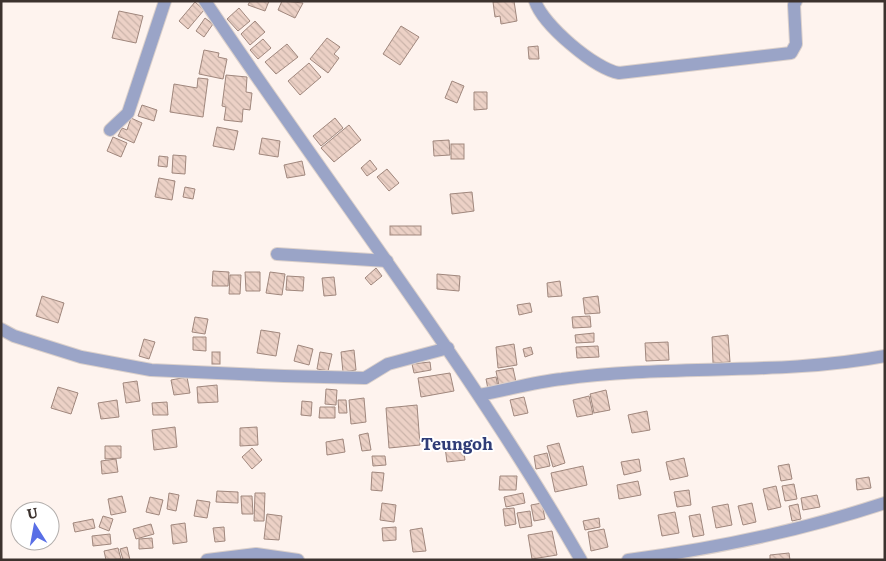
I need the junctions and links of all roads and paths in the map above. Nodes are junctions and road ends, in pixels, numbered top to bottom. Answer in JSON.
{"nodes":[{"id":1,"x":165,"y":1,"type":"edge"},
{"id":2,"x":205,"y":1,"type":"edge"},
{"id":3,"x":536,"y":1,"type":"edge"},
{"id":4,"x":796,"y":1,"type":"edge"},
{"id":5,"x":110,"y":130,"type":"dead end"},
{"id":6,"x":277,"y":254,"type":"dead end"},
{"id":7,"x":387,"y":262,"type":"junction"},
{"id":8,"x":1,"y":329,"type":"edge"},
{"id":9,"x":448,"y":348,"type":"junction"},
{"id":10,"x":885,"y":356,"type":"edge"},
{"id":11,"x":479,"y":395,"type":"junction"},
{"id":12,"x":885,"y":502,"type":"edge"},
{"id":13,"x":208,"y":560,"type":"edge"},
{"id":14,"x":298,"y":560,"type":"edge"},
{"id":15,"x":581,"y":560,"type":"edge"},
{"id":16,"x":628,"y":560,"type":"edge"}],
"edges":[{"from":1,"to":5,"type":"street"},
{"from":2,"to":7,"type":"street"},
{"from":3,"to":4,"type":"street"},
{"from":6,"to":7,"type":"street"},
{"from":7,"to":9,"type":"street"},
{"from":8,"to":9,"type":"street"},
{"from":9,"to":11,"type":"street"},
{"from":10,"to":11,"type":"street"},
{"from":11,"to":15,"type":"street"},
{"from":12,"to":16,"type":"street"},
{"from":13,"to":14,"type":"street"}]}
